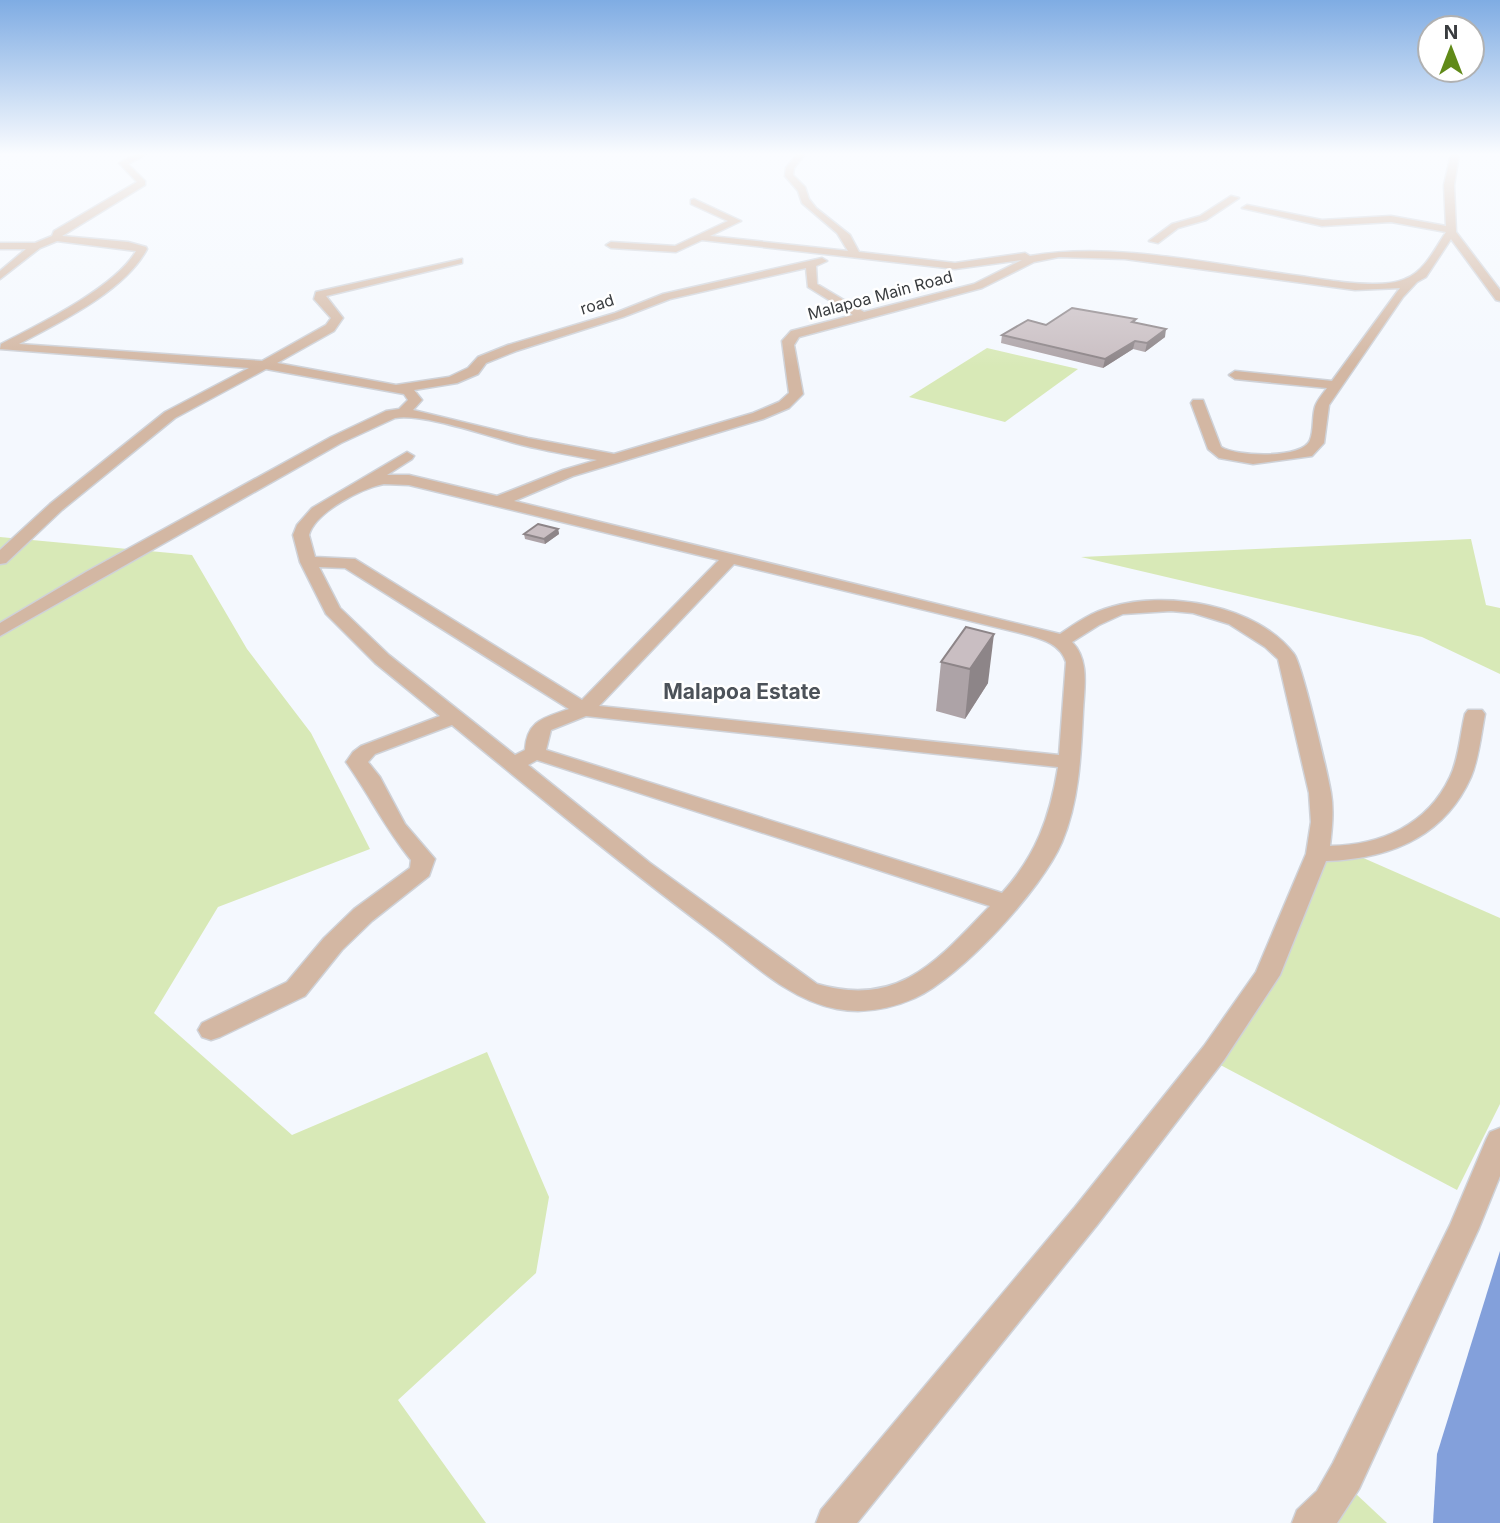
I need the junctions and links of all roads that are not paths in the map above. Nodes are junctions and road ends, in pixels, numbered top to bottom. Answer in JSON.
{"nodes":[{"id":1,"x":71,"y":225,"type":"edge"},
{"id":2,"x":725,"y":225,"type":"edge"},
{"id":3,"x":835,"y":225,"type":"edge"},
{"id":4,"x":1178,"y":225,"type":"edge"},
{"id":5,"x":1421,"y":225,"type":"edge"},
{"id":6,"x":1451,"y":225,"type":"edge"},
{"id":7,"x":1451,"y":231,"type":"junction"},
{"id":8,"x":56,"y":238,"type":"junction"},
{"id":9,"x":698,"y":239,"type":"dead end"},
{"id":10,"x":1154,"y":241,"type":"dead end"},
{"id":11,"x":611,"y":245,"type":"dead end"},
{"id":12,"x":0,"y":246,"type":"edge"},
{"id":13,"x":36,"y":246,"type":"junction"},
{"id":14,"x":854,"y":254,"type":"junction"},
{"id":15,"x":1042,"y":257,"type":"junction"},
{"id":16,"x":457,"y":261,"type":"dead end"},
{"id":17,"x":811,"y":264,"type":"junction"},
{"id":18,"x":0,"y":276,"type":"edge"},
{"id":19,"x":1412,"y":282,"type":"junction"},
{"id":20,"x":1367,"y":288,"type":"junction"},
{"id":21,"x":1500,"y":298,"type":"edge"},
{"id":22,"x":1396,"y":301,"type":"junction"},
{"id":23,"x":862,"y":316,"type":"junction"},
{"id":24,"x":3,"y":348,"type":"edge"},
{"id":25,"x":267,"y":365,"type":"junction"},
{"id":26,"x":1235,"y":375,"type":"dead end"},
{"id":27,"x":1336,"y":385,"type":"junction"},
{"id":28,"x":400,"y":388,"type":"junction"},
{"id":29,"x":1198,"y":403,"type":"dead end"},
{"id":30,"x":403,"y":412,"type":"junction"},
{"id":31,"x":407,"y":456,"type":"dead end"},
{"id":32,"x":613,"y":459,"type":"junction"},
{"id":33,"x":364,"y":482,"type":"junction"},
{"id":34,"x":499,"y":502,"type":"junction"},
{"id":35,"x":0,"y":559,"type":"edge"},
{"id":36,"x":729,"y":559,"type":"junction"},
{"id":37,"x":308,"y":562,"type":"junction"},
{"id":38,"x":0,"y":631,"type":"edge"},
{"id":39,"x":1061,"y":641,"type":"junction"},
{"id":40,"x":584,"y":710,"type":"junction"},
{"id":41,"x":1475,"y":714,"type":"dead end"},
{"id":42,"x":456,"y":717,"type":"junction"},
{"id":43,"x":535,"y":753,"type":"junction"},
{"id":44,"x":1068,"y":762,"type":"junction"},
{"id":45,"x":515,"y":764,"type":"junction"},
{"id":46,"x":1317,"y":854,"type":"junction"},
{"id":47,"x":1006,"y":904,"type":"junction"},
{"id":48,"x":211,"y":1030,"type":"dead end"},
{"id":49,"x":1500,"y":1140,"type":"edge"},
{"id":50,"x":834,"y":1523,"type":"edge"},
{"id":51,"x":1310,"y":1523,"type":"edge"}],
"edges":[{"from":1,"to":8,"type":"street"},
{"from":2,"to":14,"type":"street"},
{"from":3,"to":14,"type":"street"},
{"from":4,"to":10,"type":"street"},
{"from":5,"to":7,"type":"street"},
{"from":6,"to":7,"type":"street"},
{"from":7,"to":19,"type":"street"},
{"from":7,"to":21,"type":"street"},
{"from":8,"to":13,"type":"street"},
{"from":8,"to":24,"type":"street"},
{"from":9,"to":11,"type":"street"},
{"from":12,"to":13,"type":"street"},
{"from":13,"to":18,"type":"street"},
{"from":14,"to":15,"type":"street"},
{"from":14,"to":17,"type":"street","name":"road"},
{"from":15,"to":20,"type":"street","name":"Malapoa Main Road"},
{"from":15,"to":23,"type":"street","name":"Malapoa Main Road"},
{"from":16,"to":25,"type":"street"},
{"from":17,"to":23,"type":"street"},
{"from":17,"to":28,"type":"street","name":"road"},
{"from":19,"to":20,"type":"street","name":"Malapoa Main Road"},
{"from":19,"to":22,"type":"street"},
{"from":20,"to":22,"type":"street"},
{"from":22,"to":27,"type":"street"},
{"from":23,"to":32,"type":"street","name":"Malapoa Main Road"},
{"from":24,"to":25,"type":"street","name":"road"},
{"from":25,"to":28,"type":"street","name":"road"},
{"from":25,"to":35,"type":"street"},
{"from":26,"to":27,"type":"street"},
{"from":27,"to":29,"type":"street"},
{"from":28,"to":30,"type":"street"},
{"from":30,"to":32,"type":"street"},
{"from":30,"to":38,"type":"street"},
{"from":31,"to":33,"type":"street"},
{"from":32,"to":34,"type":"street","name":"Malapoa Main Road"},
{"from":33,"to":34,"type":"street"},
{"from":33,"to":37,"type":"street"},
{"from":34,"to":36,"type":"street"},
{"from":36,"to":39,"type":"street"},
{"from":36,"to":40,"type":"street"},
{"from":37,"to":40,"type":"street"},
{"from":37,"to":42,"type":"street"},
{"from":39,"to":44,"type":"street"},
{"from":39,"to":46,"type":"street"},
{"from":40,"to":43,"type":"street"},
{"from":40,"to":44,"type":"street"},
{"from":41,"to":46,"type":"street"},
{"from":42,"to":45,"type":"street"},
{"from":42,"to":48,"type":"street"},
{"from":43,"to":45,"type":"street"},
{"from":43,"to":47,"type":"street"},
{"from":44,"to":47,"type":"street"},
{"from":45,"to":47,"type":"street"},
{"from":46,"to":50,"type":"street"},
{"from":49,"to":51,"type":"street"}]}
